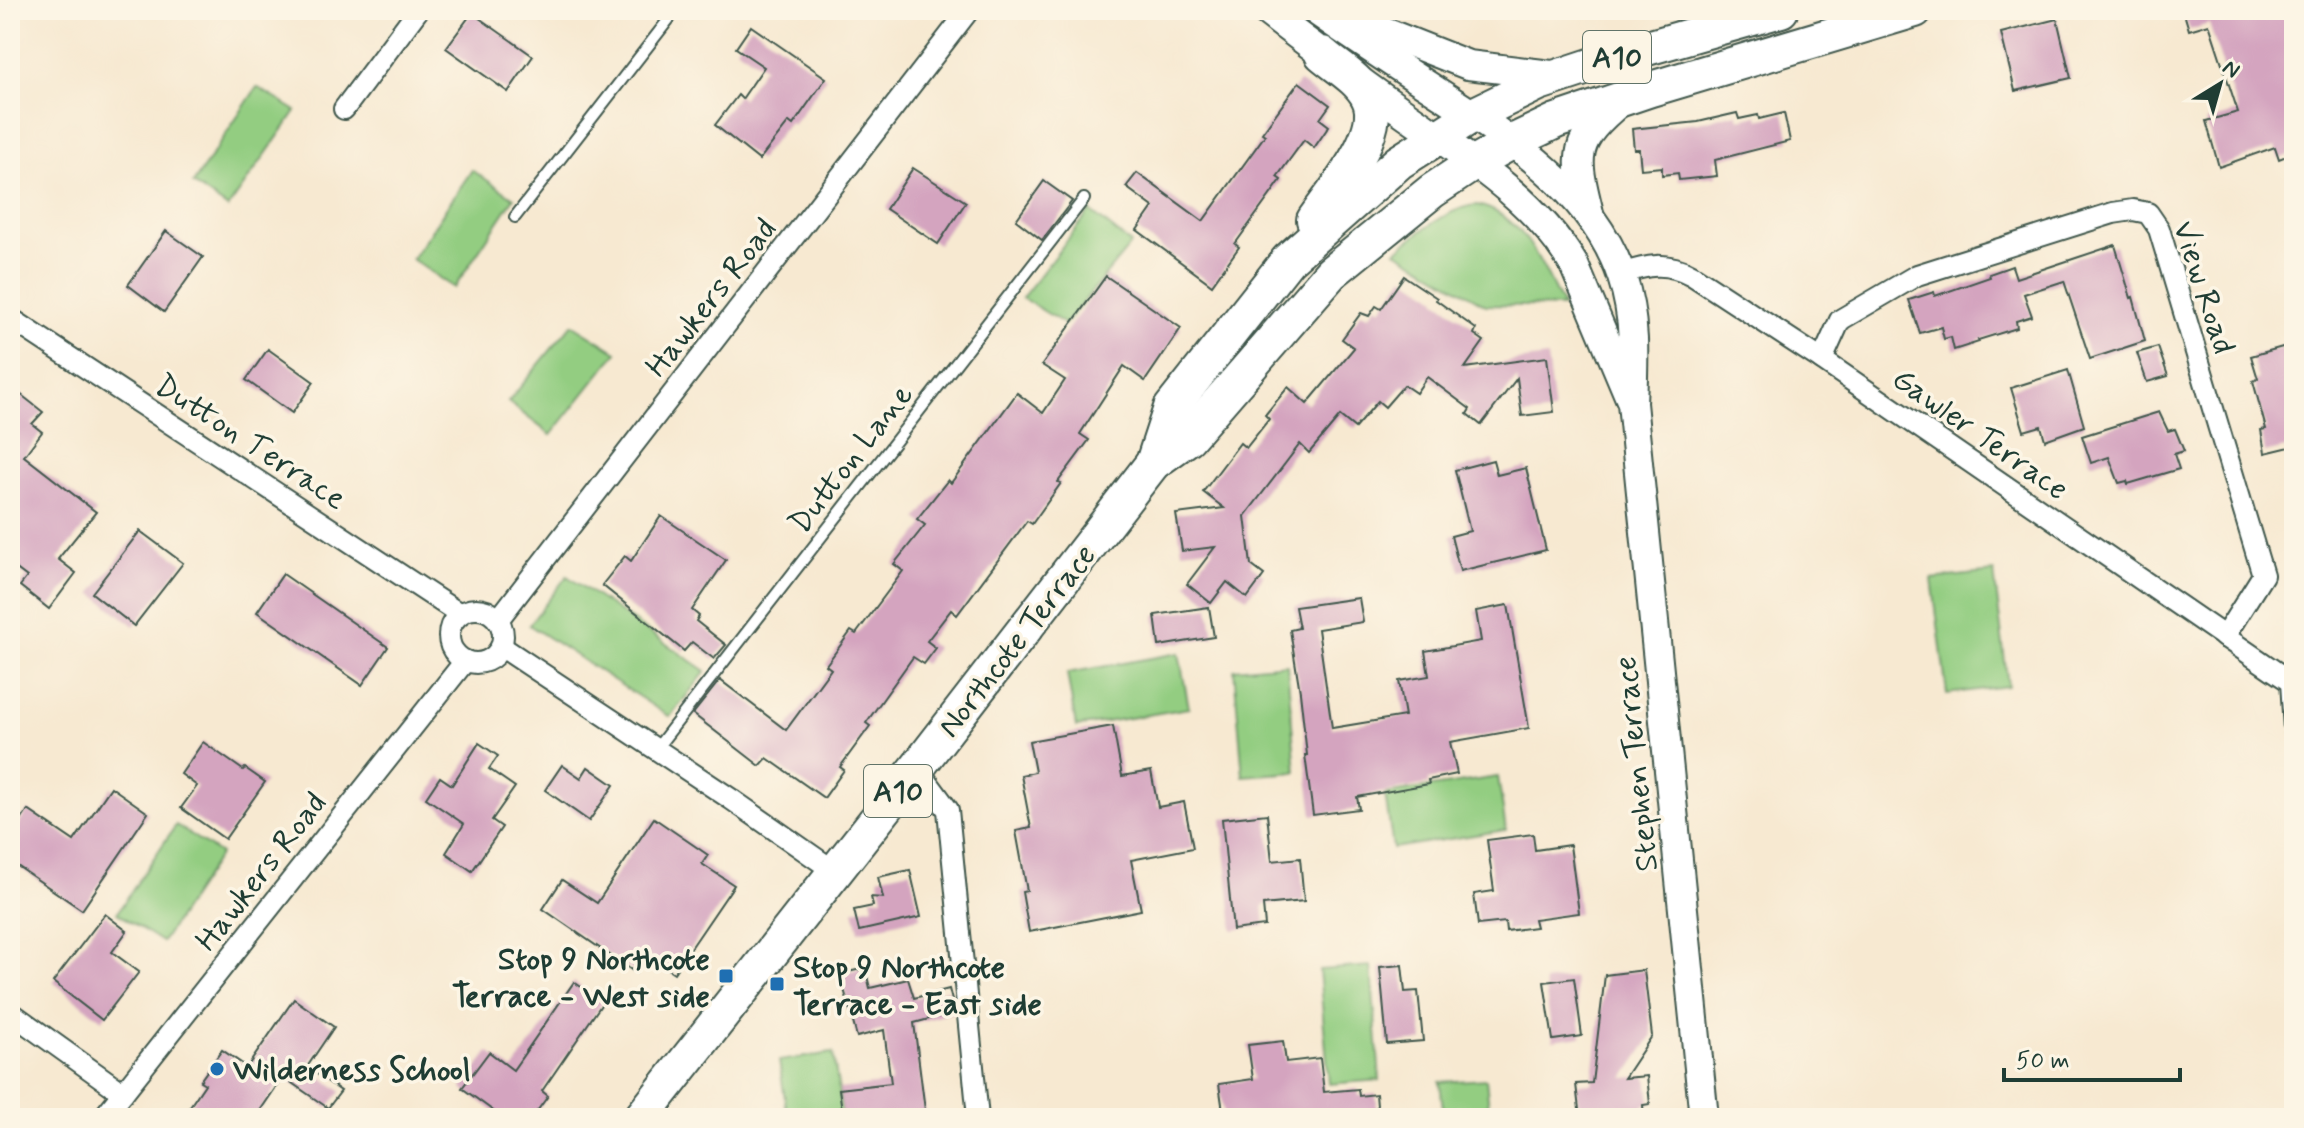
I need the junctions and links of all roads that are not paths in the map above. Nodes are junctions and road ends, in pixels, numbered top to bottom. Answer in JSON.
{"nodes":[{"id":1,"x":418,"y":10,"type":"edge"},
{"id":2,"x":676,"y":10,"type":"edge"},
{"id":3,"x":969,"y":10,"type":"edge"},
{"id":4,"x":1265,"y":10,"type":"edge"},
{"id":5,"x":1315,"y":10,"type":"edge"},
{"id":6,"x":1328,"y":10,"type":"edge"},
{"id":7,"x":1781,"y":10,"type":"edge"},
{"id":8,"x":1915,"y":10,"type":"edge"},
{"id":9,"x":1322,"y":54,"type":"junction"},
{"id":10,"x":1561,"y":76,"type":"junction"},
{"id":11,"x":1625,"y":97,"type":"junction"},
{"id":12,"x":344,"y":109,"type":"dead end"},
{"id":13,"x":1473,"y":115,"type":"junction"},
{"id":14,"x":1437,"y":136,"type":"junction"},
{"id":15,"x":1510,"y":143,"type":"junction"},
{"id":16,"x":1474,"y":163,"type":"junction"},
{"id":17,"x":1084,"y":199,"type":"dead end"},
{"id":18,"x":515,"y":217,"type":"dead end"},
{"id":19,"x":1590,"y":218,"type":"junction"},
{"id":20,"x":1288,"y":260,"type":"junction"},
{"id":21,"x":1621,"y":274,"type":"junction"},
{"id":22,"x":10,"y":318,"type":"edge"},
{"id":23,"x":1822,"y":360,"type":"junction"},
{"id":24,"x":1632,"y":403,"type":"junction"},
{"id":25,"x":1153,"y":463,"type":"junction"},
{"id":26,"x":460,"y":614,"type":"junction"},
{"id":27,"x":498,"y":620,"type":"junction"},
{"id":28,"x":2224,"y":637,"type":"junction"},
{"id":29,"x":502,"y":647,"type":"junction"},
{"id":30,"x":465,"y":661,"type":"junction"},
{"id":31,"x":2293,"y":680,"type":"edge"},
{"id":32,"x":2294,"y":729,"type":"edge"},
{"id":33,"x":656,"y":749,"type":"junction"},
{"id":34,"x":917,"y":768,"type":"junction"},
{"id":35,"x":834,"y":871,"type":"junction"},
{"id":36,"x":10,"y":1012,"type":"edge"},
{"id":37,"x":123,"y":1093,"type":"junction"},
{"id":38,"x":103,"y":1118,"type":"edge"},
{"id":39,"x":641,"y":1118,"type":"edge"},
{"id":40,"x":978,"y":1118,"type":"edge"},
{"id":41,"x":1704,"y":1118,"type":"edge"}],
"edges":[{"from":1,"to":12,"type":"street"},
{"from":2,"to":18,"type":"lane"},
{"from":3,"to":27,"type":"street","name":"Hawkers Road"},
{"from":4,"to":9,"type":"main road","name":"Stephen Terrace"},
{"from":5,"to":13,"type":"main road","name":"Stephen Terrace"},
{"from":6,"to":10,"type":"main road"},
{"from":7,"to":10,"type":"highway","number":"A10"},
{"from":8,"to":11,"type":"highway","number":"A10"},
{"from":9,"to":14,"type":"main road","name":"Stephen Terrace"},
{"from":9,"to":20,"type":"highway"},
{"from":10,"to":13,"type":"highway","number":"A10"},
{"from":11,"to":15,"type":"highway","number":"A10"},
{"from":11,"to":19,"type":"main road"},
{"from":13,"to":14,"type":"highway","number":"A10"},
{"from":13,"to":15,"type":"main road","name":"Stephen Terrace"},
{"from":14,"to":16,"type":"main road","name":"Stephen Terrace"},
{"from":14,"to":20,"type":"highway","name":"Northcote Terrace","number":"A10"},
{"from":15,"to":16,"type":"highway","number":"A10"},
{"from":15,"to":19,"type":"main road","name":"Stephen Terrace"},
{"from":16,"to":24,"type":"main road","name":"Stephen Terrace"},
{"from":16,"to":25,"type":"highway","name":"Northcote Terrace","number":"A10"},
{"from":17,"to":33,"type":"lane","name":"Dutton Lane"},
{"from":19,"to":21,"type":"main road","name":"Stephen Terrace"},
{"from":20,"to":25,"type":"highway","name":"Northcote Terrace","number":"A10"},
{"from":21,"to":23,"type":"street","name":"Gawler Terrace"},
{"from":21,"to":24,"type":"main road","name":"Stephen Terrace"},
{"from":22,"to":26,"type":"street","name":"Dutton Terrace"},
{"from":23,"to":28,"type":"street","name":"Gawler Terrace"},
{"from":23,"to":28,"type":"street","name":"View Road"},
{"from":24,"to":41,"type":"main road","name":"Stephen Terrace"},
{"from":25,"to":34,"type":"highway","name":"Northcote Terrace","number":"A10"},
{"from":26,"to":27,"type":"street"},
{"from":26,"to":30,"type":"street"},
{"from":27,"to":29,"type":"street"},
{"from":28,"to":31,"type":"street","name":"Gawler Terrace"},
{"from":29,"to":30,"type":"street"},
{"from":29,"to":33,"type":"street"},
{"from":30,"to":37,"type":"street","name":"Hawkers Road"},
{"from":31,"to":32,"type":"street"},
{"from":33,"to":35,"type":"street"},
{"from":34,"to":35,"type":"highway","name":"Northcote Terrace","number":"A10"},
{"from":34,"to":40,"type":"street"},
{"from":35,"to":39,"type":"highway","name":"Northcote Terrace","number":"A10"},
{"from":36,"to":37,"type":"street"},
{"from":37,"to":38,"type":"street","name":"Hawkers Road"}]}
